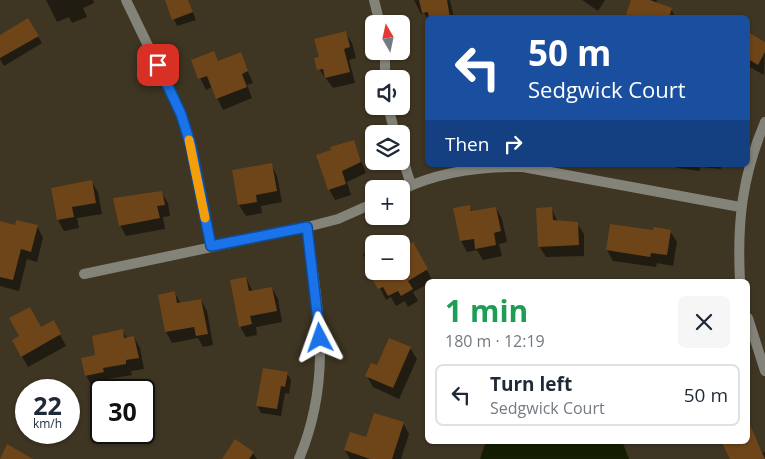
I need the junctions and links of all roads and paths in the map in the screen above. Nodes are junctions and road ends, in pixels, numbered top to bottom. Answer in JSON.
{"nodes":[{"id":1,"x":126,"y":0,"type":"edge"},
{"id":2,"x":374,"y":0,"type":"edge"},
{"id":3,"x":378,"y":15,"type":"edge"},
{"id":4,"x":765,"y":122,"type":"edge"},
{"id":5,"x":750,"y":162,"type":"edge"},
{"id":6,"x":486,"y":167,"type":"edge"},
{"id":7,"x":509,"y":167,"type":"edge"},
{"id":8,"x":748,"y":167,"type":"edge"},
{"id":9,"x":410,"y":187,"type":"edge"},
{"id":10,"x":365,"y":207,"type":"edge"},
{"id":11,"x":740,"y":207,"type":"junction"},
{"id":12,"x":307,"y":227,"type":"junction"},
{"id":13,"x":211,"y":246,"type":"junction"},
{"id":14,"x":84,"y":274,"type":"dead end"},
{"id":15,"x":740,"y":279,"type":"edge"},
{"id":16,"x":750,"y":324,"type":"edge"},
{"id":17,"x":765,"y":371,"type":"edge"},
{"id":18,"x":299,"y":459,"type":"edge"}],
"edges":[{"from":1,"to":13,"type":"street"},
{"from":2,"to":3,"type":"street"},
{"from":4,"to":5,"type":"street"},
{"from":6,"to":9,"type":"street"},
{"from":7,"to":11,"type":"street"},
{"from":8,"to":11,"type":"street"},
{"from":10,"to":12,"type":"street"},
{"from":11,"to":15,"type":"street"},
{"from":12,"to":13,"type":"street"},
{"from":12,"to":18,"type":"street"},
{"from":13,"to":14,"type":"street"},
{"from":16,"to":17,"type":"street"}]}
